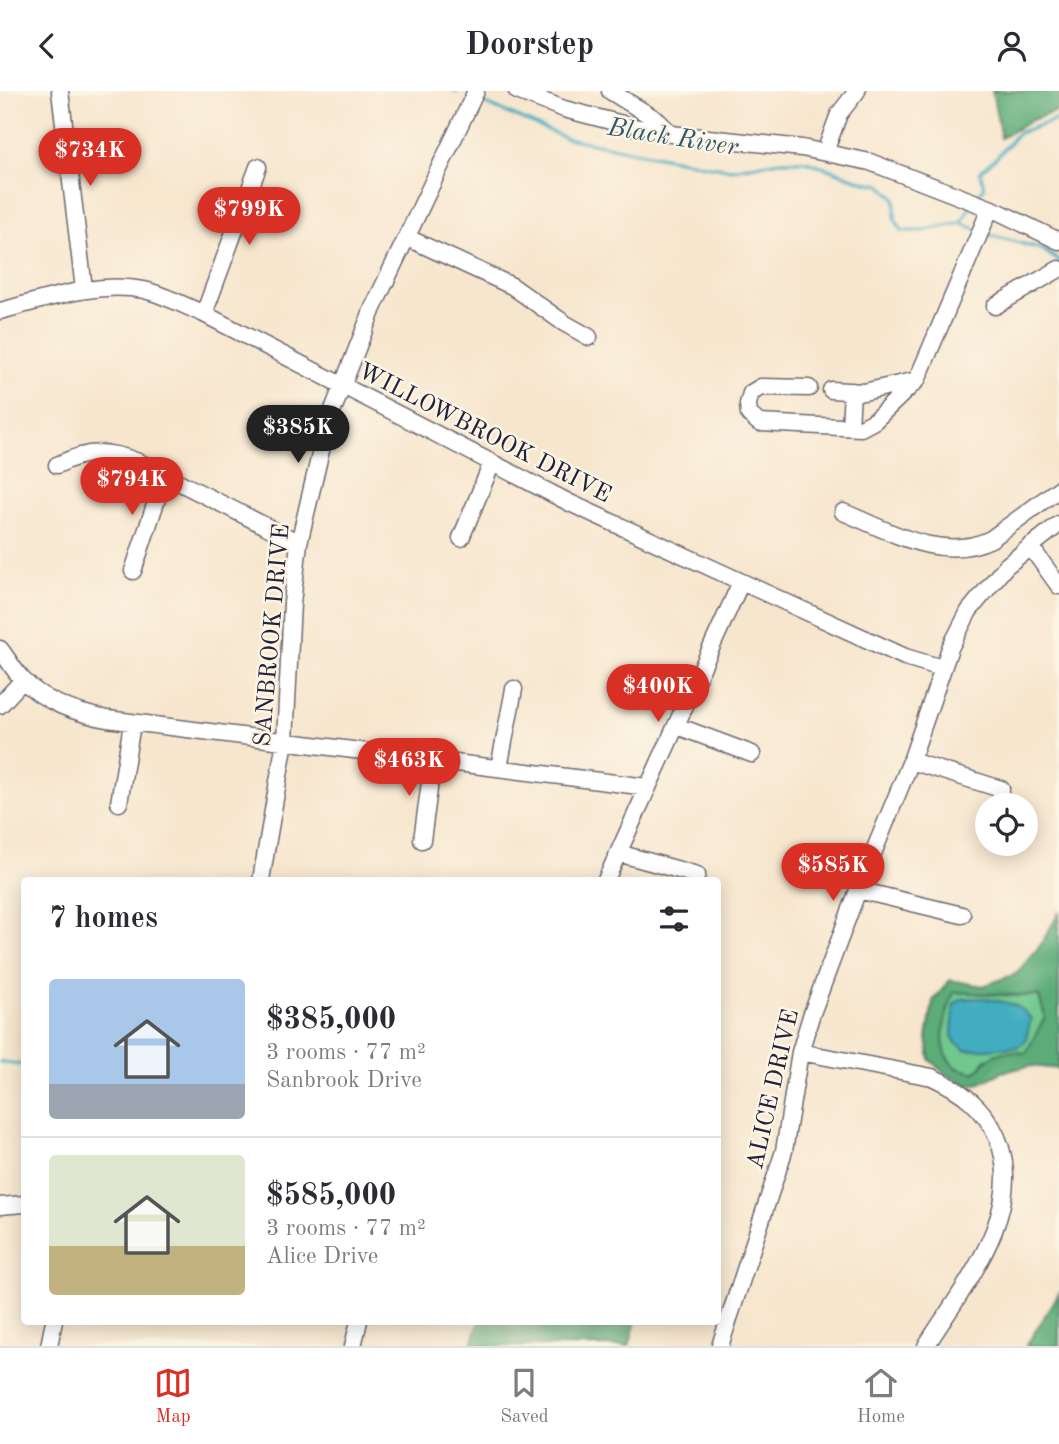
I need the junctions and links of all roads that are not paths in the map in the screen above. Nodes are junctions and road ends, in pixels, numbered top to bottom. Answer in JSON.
{"nodes":[{"id":1,"x":60,"y":91,"type":"edge"},
{"id":2,"x":476,"y":91,"type":"edge"},
{"id":3,"x":517,"y":91,"type":"edge"},
{"id":4,"x":610,"y":91,"type":"edge"},
{"id":5,"x":857,"y":91,"type":"edge"},
{"id":6,"x":671,"y":134,"type":"junction"},
{"id":7,"x":825,"y":152,"type":"junction"},
{"id":8,"x":258,"y":167,"type":"dead end"},
{"id":9,"x":977,"y":203,"type":"junction"},
{"id":10,"x":408,"y":238,"type":"junction"},
{"id":11,"x":1059,"y":241,"type":"edge"},
{"id":12,"x":1059,"y":269,"type":"edge"},
{"id":13,"x":84,"y":289,"type":"junction"},
{"id":14,"x":995,"y":306,"type":"dead end"},
{"id":15,"x":0,"y":311,"type":"edge"},
{"id":16,"x":204,"y":314,"type":"junction"},
{"id":17,"x":589,"y":337,"type":"dead end"},
{"id":18,"x":916,"y":380,"type":"junction"},
{"id":19,"x":341,"y":385,"type":"junction"},
{"id":20,"x":810,"y":388,"type":"dead end"},
{"id":21,"x":831,"y":390,"type":"dead end"},
{"id":22,"x":852,"y":391,"type":"junction"},
{"id":23,"x":850,"y":427,"type":"junction"},
{"id":24,"x":492,"y":463,"type":"junction"},
{"id":25,"x":57,"y":465,"type":"dead end"},
{"id":26,"x":165,"y":475,"type":"junction"},
{"id":27,"x":1059,"y":489,"type":"edge"},
{"id":28,"x":843,"y":512,"type":"dead end"},
{"id":29,"x":1059,"y":524,"type":"edge"},
{"id":30,"x":461,"y":537,"type":"dead end"},
{"id":31,"x":299,"y":543,"type":"junction"},
{"id":32,"x":1030,"y":546,"type":"junction"},
{"id":33,"x":133,"y":571,"type":"dead end"},
{"id":34,"x":741,"y":582,"type":"junction"},
{"id":35,"x":1059,"y":586,"type":"edge"},
{"id":36,"x":0,"y":649,"type":"edge"},
{"id":37,"x":942,"y":668,"type":"junction"},
{"id":38,"x":23,"y":680,"type":"junction"},
{"id":39,"x":514,"y":689,"type":"dead end"},
{"id":40,"x":0,"y":705,"type":"edge"},
{"id":41,"x":132,"y":724,"type":"junction"},
{"id":42,"x":677,"y":726,"type":"junction"},
{"id":43,"x":285,"y":741,"type":"junction"},
{"id":44,"x":752,"y":754,"type":"dead end"},
{"id":45,"x":433,"y":760,"type":"junction"},
{"id":46,"x":911,"y":761,"type":"junction"},
{"id":47,"x":499,"y":768,"type":"junction"},
{"id":48,"x":647,"y":787,"type":"junction"},
{"id":49,"x":1001,"y":789,"type":"dead end"},
{"id":50,"x":119,"y":803,"type":"dead end"},
{"id":51,"x":422,"y":840,"type":"dead end"},
{"id":52,"x":618,"y":853,"type":"junction"},
{"id":53,"x":697,"y":875,"type":"dead end"},
{"id":54,"x":262,"y":877,"type":"edge"},
{"id":55,"x":607,"y":877,"type":"edge"},
{"id":56,"x":858,"y":890,"type":"junction"},
{"id":57,"x":962,"y":915,"type":"dead end"},
{"id":58,"x":800,"y":1052,"type":"junction"},
{"id":59,"x":21,"y":1204,"type":"edge"},
{"id":60,"x":0,"y":1206,"type":"edge"},
{"id":61,"x":53,"y":1325,"type":"edge"},
{"id":62,"x":358,"y":1325,"type":"edge"},
{"id":63,"x":49,"y":1346,"type":"edge"},
{"id":64,"x":353,"y":1346,"type":"edge"},
{"id":65,"x":720,"y":1346,"type":"edge"},
{"id":66,"x":926,"y":1346,"type":"edge"}],
"edges":[{"from":1,"to":13,"type":"street"},
{"from":2,"to":10,"type":"street","name":"SANBROOK DRIVE"},
{"from":3,"to":6,"type":"street"},
{"from":4,"to":6,"type":"street"},
{"from":5,"to":7,"type":"street"},
{"from":6,"to":7,"type":"street"},
{"from":7,"to":9,"type":"street"},
{"from":8,"to":16,"type":"street"},
{"from":9,"to":11,"type":"street"},
{"from":9,"to":18,"type":"street"},
{"from":10,"to":17,"type":"street"},
{"from":10,"to":19,"type":"street","name":"SANBROOK DRIVE"},
{"from":12,"to":14,"type":"street"},
{"from":13,"to":15,"type":"street","name":"WILLOWBROOK DRIVE"},
{"from":13,"to":16,"type":"street","name":"WILLOWBROOK DRIVE"},
{"from":16,"to":19,"type":"street","name":"WILLOWBROOK DRIVE"},
{"from":18,"to":22,"type":"street"},
{"from":18,"to":23,"type":"street"},
{"from":19,"to":24,"type":"street","name":"WILLOWBROOK DRIVE"},
{"from":19,"to":31,"type":"street","name":"SANBROOK DRIVE"},
{"from":20,"to":23,"type":"street"},
{"from":21,"to":22,"type":"street"},
{"from":22,"to":23,"type":"street"},
{"from":24,"to":30,"type":"street"},
{"from":24,"to":34,"type":"street","name":"WILLOWBROOK DRIVE"},
{"from":25,"to":26,"type":"street"},
{"from":26,"to":31,"type":"street"},
{"from":26,"to":33,"type":"street"},
{"from":27,"to":28,"type":"street"},
{"from":29,"to":32,"type":"street","name":"ALICE DRIVE"},
{"from":31,"to":43,"type":"street","name":"SANBROOK DRIVE"},
{"from":32,"to":35,"type":"street"},
{"from":32,"to":37,"type":"street","name":"ALICE DRIVE"},
{"from":34,"to":37,"type":"street","name":"WILLOWBROOK DRIVE"},
{"from":34,"to":42,"type":"street"},
{"from":36,"to":38,"type":"street"},
{"from":37,"to":46,"type":"street","name":"ALICE DRIVE"},
{"from":38,"to":40,"type":"street"},
{"from":38,"to":41,"type":"street"},
{"from":39,"to":47,"type":"street"},
{"from":41,"to":43,"type":"street"},
{"from":41,"to":50,"type":"street"},
{"from":42,"to":44,"type":"street"},
{"from":42,"to":48,"type":"street"},
{"from":43,"to":45,"type":"street"},
{"from":43,"to":54,"type":"street","name":"SANBROOK DRIVE"},
{"from":45,"to":47,"type":"street"},
{"from":45,"to":51,"type":"street"},
{"from":46,"to":49,"type":"street"},
{"from":46,"to":56,"type":"street","name":"ALICE DRIVE"},
{"from":47,"to":48,"type":"street"},
{"from":48,"to":52,"type":"street"},
{"from":52,"to":53,"type":"street"},
{"from":52,"to":55,"type":"street"},
{"from":56,"to":57,"type":"street"},
{"from":56,"to":58,"type":"street","name":"ALICE DRIVE"},
{"from":58,"to":65,"type":"street","name":"ALICE DRIVE"},
{"from":58,"to":66,"type":"street"},
{"from":59,"to":60,"type":"street"},
{"from":61,"to":63,"type":"street"},
{"from":62,"to":64,"type":"street"}]}
